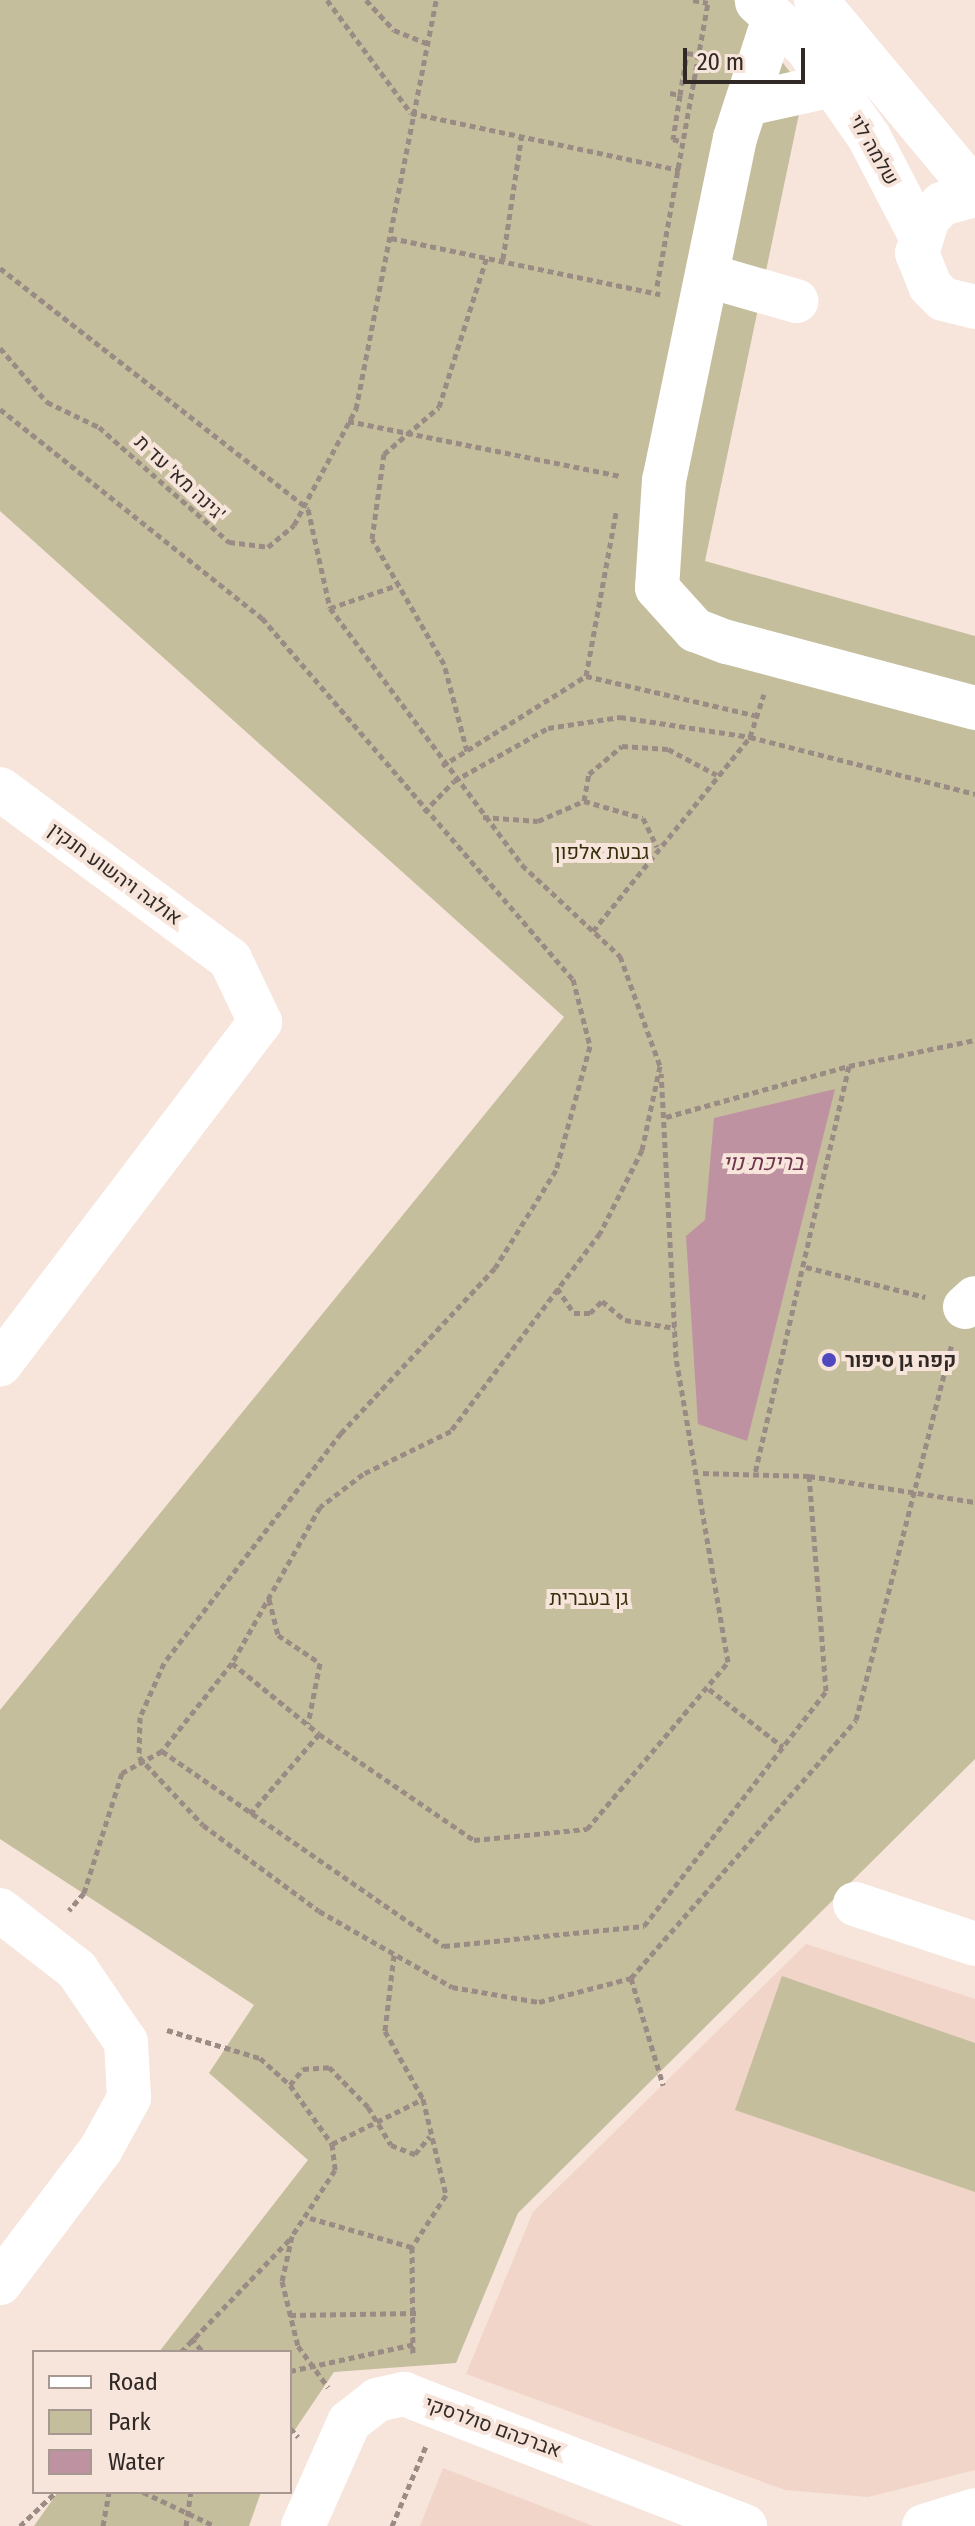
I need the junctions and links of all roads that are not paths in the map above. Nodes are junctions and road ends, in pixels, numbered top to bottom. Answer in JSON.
{"nodes":[{"id":1,"x":816,"y":0,"type":"edge"},
{"id":2,"x":765,"y":9,"type":"edge"},
{"id":3,"x":833,"y":85,"type":"junction"},
{"id":4,"x":752,"y":103,"type":"junction"},
{"id":5,"x":975,"y":193,"type":"edge"},
{"id":6,"x":920,"y":235,"type":"junction"},
{"id":7,"x":706,"y":290,"type":"junction"},
{"id":8,"x":796,"y":301,"type":"dead end"},
{"id":9,"x":974,"y":308,"type":"edge"},
{"id":10,"x":975,"y":708,"type":"edge"},
{"id":11,"x":0,"y":789,"type":"edge"},
{"id":12,"x":0,"y":1365,"type":"edge"},
{"id":13,"x":855,"y":1904,"type":"dead end"},
{"id":14,"x":0,"y":1910,"type":"edge"},
{"id":15,"x":975,"y":1944,"type":"edge"},
{"id":16,"x":0,"y":2283,"type":"edge"},
{"id":17,"x":975,"y":2510,"type":"edge"},
{"id":18,"x":303,"y":2526,"type":"edge"},
{"id":19,"x":745,"y":2526,"type":"edge"},
{"id":20,"x":924,"y":2526,"type":"edge"}],
"edges":[{"from":1,"to":5,"type":"street"},
{"from":2,"to":3,"type":"street","name":"שלמה לוי"},
{"from":2,"to":4,"type":"street"},
{"from":3,"to":4,"type":"street"},
{"from":3,"to":6,"type":"street","name":"שלמה לוי"},
{"from":4,"to":7,"type":"street"},
{"from":5,"to":6,"type":"street"},
{"from":6,"to":9,"type":"street"},
{"from":7,"to":8,"type":"street"},
{"from":7,"to":10,"type":"street"},
{"from":11,"to":12,"type":"street","name":"אולגה ויהשוע חנקין"},
{"from":13,"to":15,"type":"street"},
{"from":14,"to":16,"type":"street"},
{"from":17,"to":20,"type":"street"},
{"from":18,"to":19,"type":"street","name":"אברכהם סולרסקי"}]}
